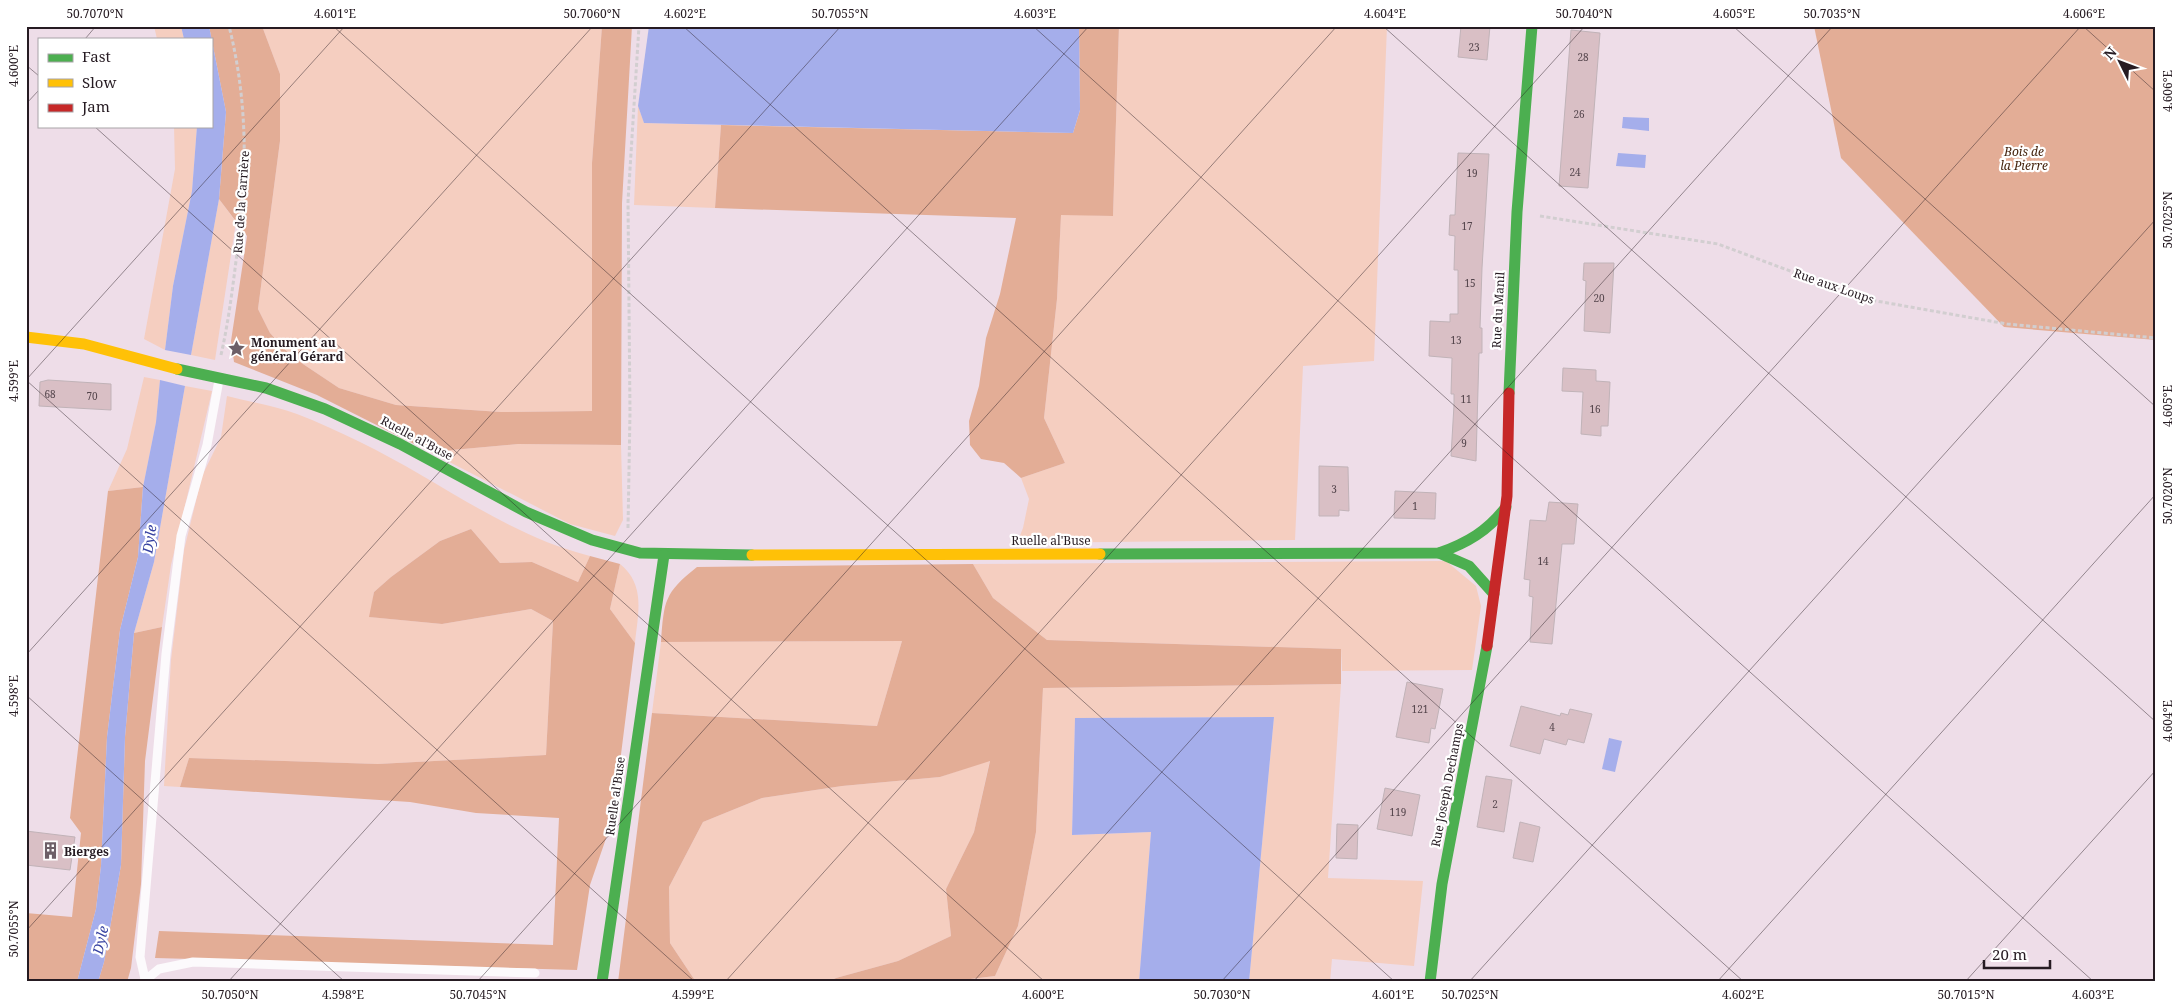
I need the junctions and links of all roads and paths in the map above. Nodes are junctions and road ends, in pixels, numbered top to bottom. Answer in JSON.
{"nodes":[{"id":1,"x":229,"y":26,"type":"edge"},
{"id":2,"x":639,"y":26,"type":"edge"},
{"id":3,"x":1532,"y":26,"type":"edge"},
{"id":4,"x":1517,"y":212,"type":"junction"},
{"id":5,"x":26,"y":337,"type":"edge"},
{"id":6,"x":2156,"y":338,"type":"edge"},
{"id":7,"x":220,"y":378,"type":"junction"},
{"id":8,"x":1506,"y":507,"type":"junction"},
{"id":9,"x":628,"y":551,"type":"junction"},
{"id":10,"x":1439,"y":553,"type":"junction"},
{"id":11,"x":664,"y":555,"type":"junction"},
{"id":12,"x":1494,"y":594,"type":"junction"},
{"id":13,"x":535,"y":973,"type":"dead end"},
{"id":14,"x":144,"y":980,"type":"edge"},
{"id":15,"x":602,"y":982,"type":"edge"},
{"id":16,"x":1430,"y":982,"type":"edge"}],
"edges":[{"from":1,"to":7,"type":"path","name":"Rue de la Carrière"},
{"from":2,"to":9,"type":"path"},
{"from":3,"to":4,"type":"street","name":"Rue du Manil"},
{"from":4,"to":6,"type":"path","name":"Rue aux Loups"},
{"from":4,"to":8,"type":"street","name":"Rue du Manil"},
{"from":5,"to":7,"type":"street","name":"Ruelle al'Buse"},
{"from":7,"to":9,"type":"street","name":"Ruelle al'Buse"},
{"from":7,"to":14,"type":"lane"},
{"from":8,"to":10,"type":"street","name":"Ruelle al'Buse"},
{"from":8,"to":12,"type":"street","name":"Rue du Manil"},
{"from":9,"to":11,"type":"street","name":"Ruelle al'Buse"},
{"from":10,"to":11,"type":"street","name":"Ruelle al'Buse"},
{"from":10,"to":12,"type":"street","name":"Ruelle al'Buse"},
{"from":11,"to":15,"type":"street","name":"Ruelle al'Buse"},
{"from":12,"to":16,"type":"street","name":"Rue Joseph Dechamps"},
{"from":13,"to":14,"type":"lane"}]}
